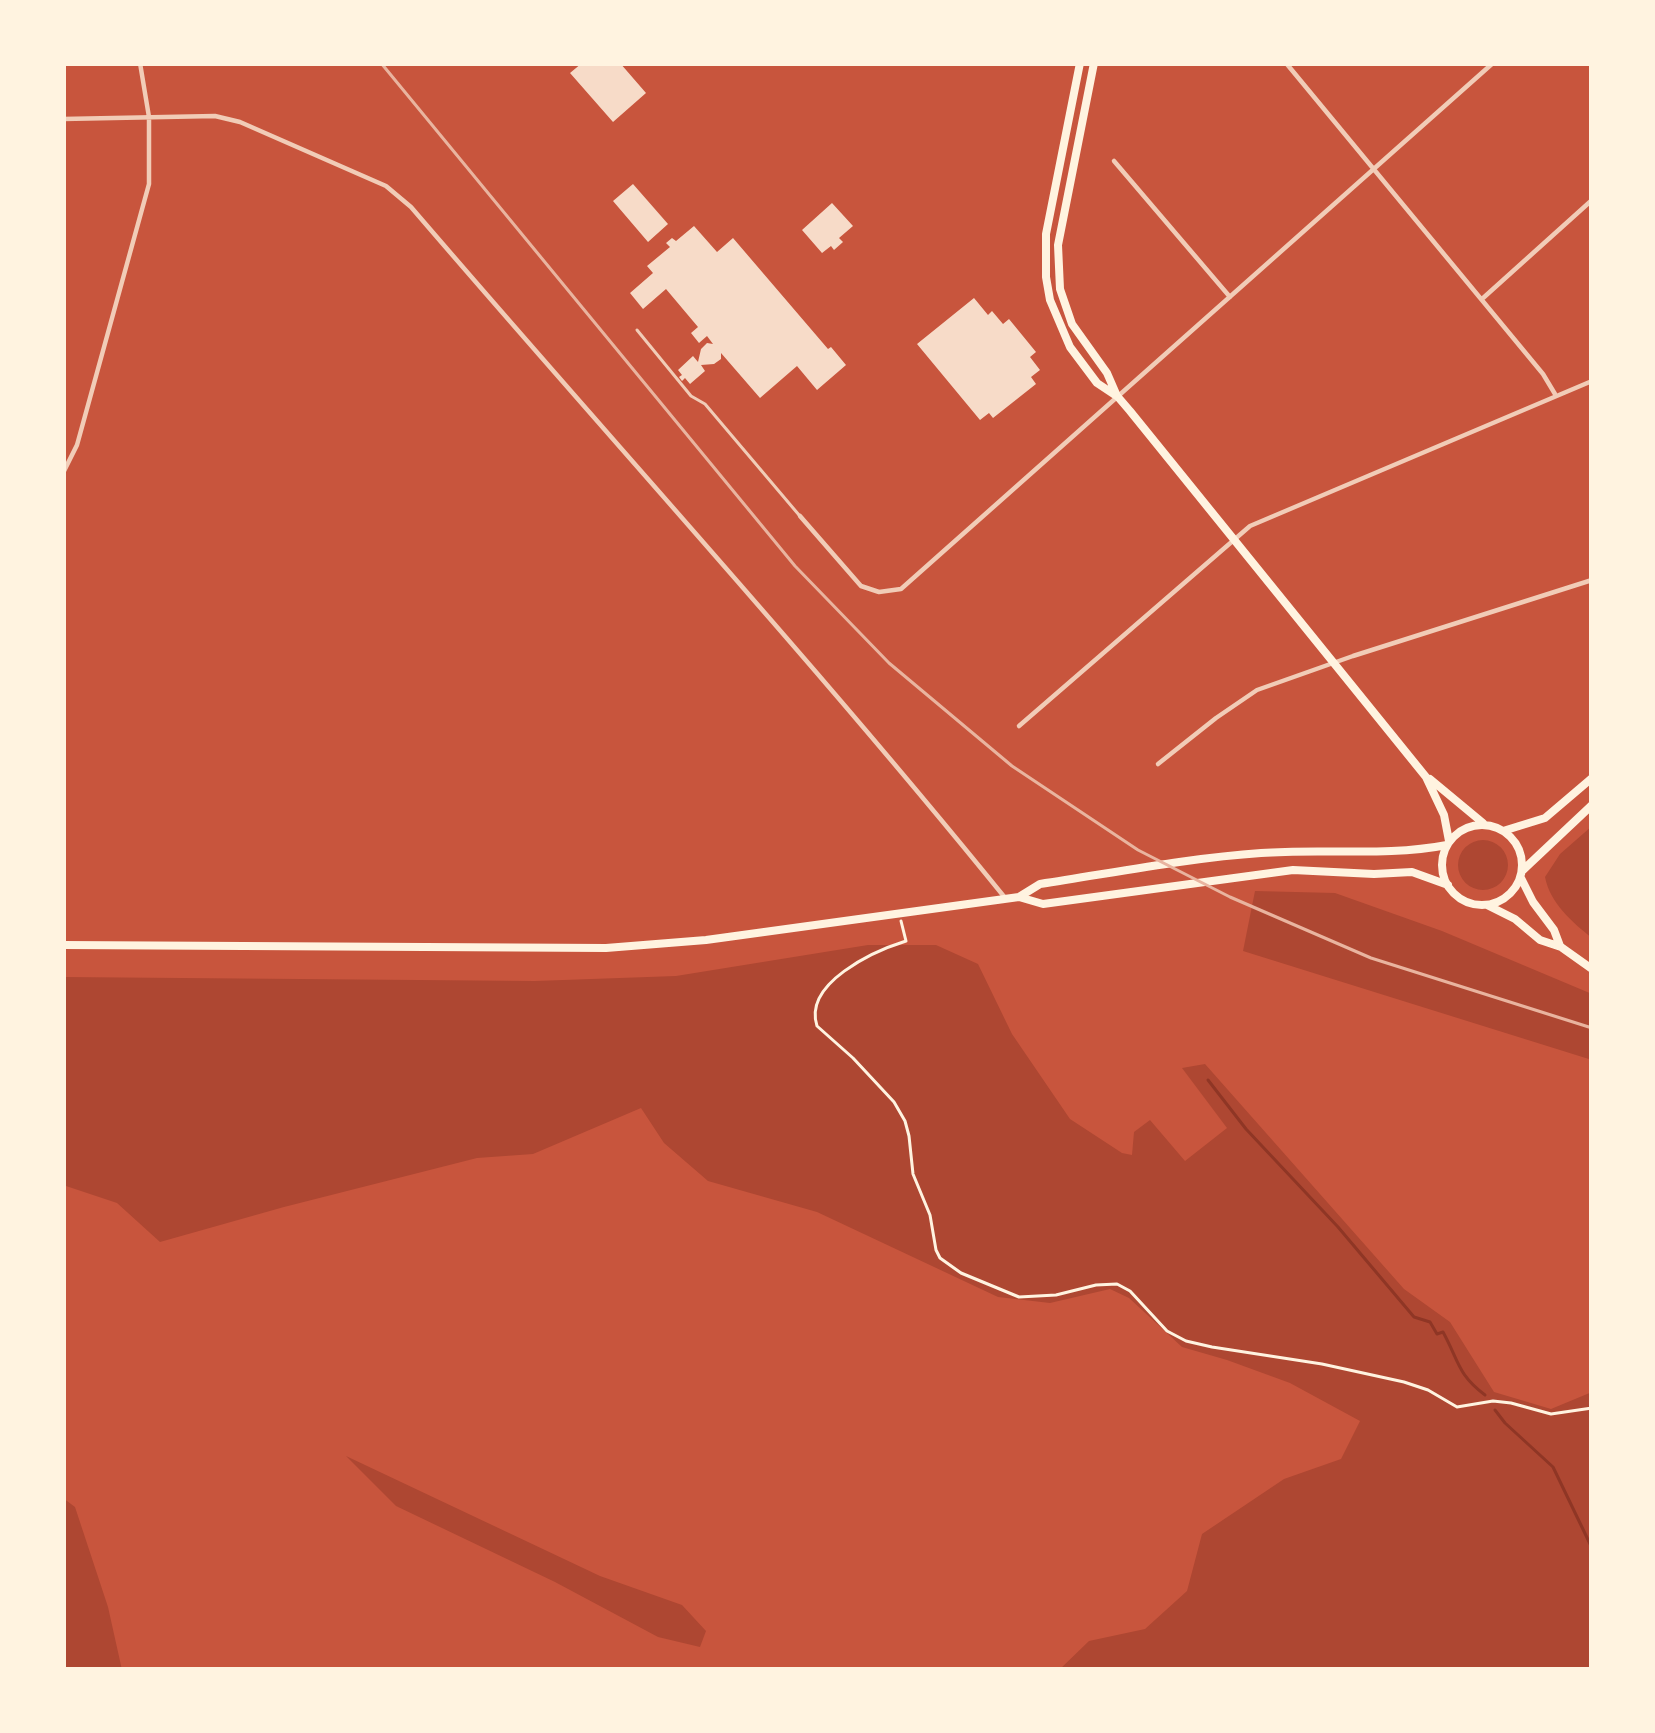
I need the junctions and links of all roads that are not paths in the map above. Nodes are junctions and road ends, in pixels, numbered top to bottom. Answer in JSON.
{"nodes":[{"id":1,"x":140,"y":63,"type":"edge"},
{"id":2,"x":1080,"y":63,"type":"edge"},
{"id":3,"x":1094,"y":63,"type":"edge"},
{"id":4,"x":1286,"y":63,"type":"edge"},
{"id":5,"x":1493,"y":63,"type":"edge"},
{"id":6,"x":149,"y":117,"type":"junction"},
{"id":7,"x":63,"y":119,"type":"edge"},
{"id":8,"x":1114,"y":160,"type":"dead end"},
{"id":9,"x":1375,"y":168,"type":"junction"},
{"id":10,"x":1592,"y":200,"type":"edge"},
{"id":11,"x":1230,"y":297,"type":"junction"},
{"id":12,"x":1482,"y":299,"type":"junction"},
{"id":13,"x":637,"y":330,"type":"dead end"},
{"id":14,"x":1592,"y":381,"type":"edge"},
{"id":15,"x":1556,"y":396,"type":"junction"},
{"id":16,"x":1118,"y":397,"type":"junction"},
{"id":17,"x":63,"y":473,"type":"edge"},
{"id":18,"x":800,"y":516,"type":"joint"},
{"id":19,"x":1233,"y":540,"type":"junction"},
{"id":20,"x":1592,"y":580,"type":"edge"},
{"id":21,"x":1334,"y":663,"type":"junction"},
{"id":22,"x":1019,"y":726,"type":"dead end"},
{"id":23,"x":1158,"y":764,"type":"dead end"},
{"id":24,"x":1426,"y":777,"type":"junction"},
{"id":25,"x":1592,"y":778,"type":"edge"},
{"id":26,"x":1592,"y":806,"type":"edge"},
{"id":27,"x":1484,"y":824,"type":"junction"},
{"id":28,"x":1502,"y":831,"type":"junction"},
{"id":29,"x":1448,"y":843,"type":"junction"},
{"id":30,"x":1522,"y":874,"type":"junction"},
{"id":31,"x":1448,"y":885,"type":"junction"},
{"id":32,"x":1019,"y":897,"type":"junction"},
{"id":33,"x":1006,"y":899,"type":"junction"},
{"id":34,"x":1486,"y":904,"type":"junction"},
{"id":35,"x":63,"y":945,"type":"edge"},
{"id":36,"x":1561,"y":947,"type":"junction"},
{"id":37,"x":1592,"y":969,"type":"edge"}],
"edges":[{"from":1,"to":6,"type":"street"},
{"from":2,"to":16,"type":"main road"},
{"from":3,"to":16,"type":"main road"},
{"from":4,"to":9,"type":"street"},
{"from":5,"to":9,"type":"street"},
{"from":6,"to":7,"type":"street"},
{"from":6,"to":17,"type":"street"},
{"from":6,"to":33,"type":"street"},
{"from":8,"to":11,"type":"street"},
{"from":9,"to":11,"type":"street"},
{"from":9,"to":12,"type":"street"},
{"from":10,"to":12,"type":"street"},
{"from":11,"to":16,"type":"street"},
{"from":12,"to":15,"type":"street"},
{"from":13,"to":18,"type":"lane"},
{"from":14,"to":15,"type":"street"},
{"from":15,"to":19,"type":"street"},
{"from":16,"to":18,"type":"street"},
{"from":16,"to":19,"type":"main road"},
{"from":19,"to":21,"type":"main road"},
{"from":19,"to":22,"type":"street"},
{"from":20,"to":21,"type":"street"},
{"from":21,"to":23,"type":"street"},
{"from":21,"to":24,"type":"main road"},
{"from":24,"to":27,"type":"main road"},
{"from":24,"to":29,"type":"main road"},
{"from":25,"to":28,"type":"main road"},
{"from":26,"to":30,"type":"main road"},
{"from":27,"to":28,"type":"main road"},
{"from":27,"to":29,"type":"main road"},
{"from":28,"to":30,"type":"main road"},
{"from":29,"to":31,"type":"main road"},
{"from":29,"to":32,"type":"main road"},
{"from":30,"to":34,"type":"main road"},
{"from":30,"to":36,"type":"main road"},
{"from":31,"to":32,"type":"main road"},
{"from":31,"to":34,"type":"main road"},
{"from":32,"to":33,"type":"main road"},
{"from":33,"to":35,"type":"main road"},
{"from":34,"to":36,"type":"main road"},
{"from":36,"to":37,"type":"main road"}]}
